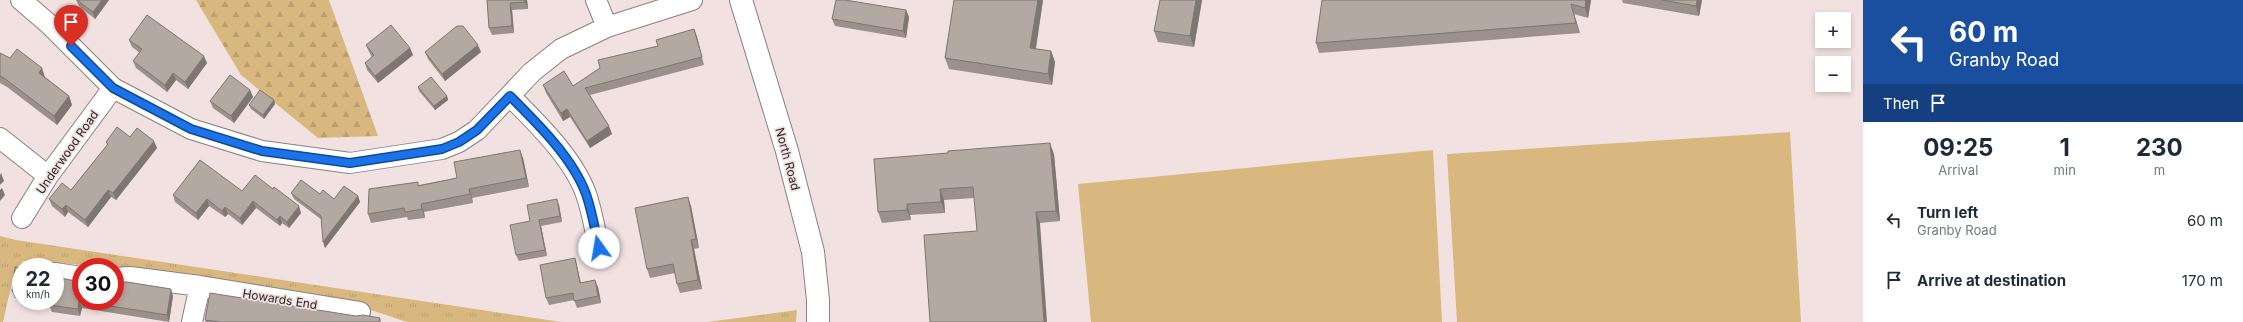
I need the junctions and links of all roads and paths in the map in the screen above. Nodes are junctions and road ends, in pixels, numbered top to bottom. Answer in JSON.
{"nodes":[{"id":1,"x":596,"y":0,"type":"edge"},
{"id":2,"x":692,"y":0,"type":"edge"},
{"id":3,"x":741,"y":0,"type":"edge"},
{"id":4,"x":30,"y":3,"type":"edge"},
{"id":5,"x":607,"y":27,"type":"junction"},
{"id":6,"x":113,"y":88,"type":"junction"},
{"id":7,"x":510,"y":96,"type":"junction"},
{"id":8,"x":0,"y":138,"type":"edge"},
{"id":9,"x":48,"y":176,"type":"junction"},
{"id":10,"x":22,"y":218,"type":"dead end"},
{"id":11,"x":599,"y":248,"type":"dead end"},
{"id":12,"x":124,"y":277,"type":"edge"},
{"id":13,"x":200,"y":286,"type":"junction"},
{"id":14,"x":360,"y":312,"type":"dead end"},
{"id":15,"x":192,"y":322,"type":"edge"},
{"id":16,"x":818,"y":322,"type":"edge"}],
"edges":[{"from":1,"to":5,"type":"street"},
{"from":2,"to":5,"type":"street"},
{"from":3,"to":16,"type":"main road","name":"North Road"},
{"from":4,"to":6,"type":"street"},
{"from":5,"to":7,"type":"street"},
{"from":6,"to":7,"type":"street"},
{"from":6,"to":9,"type":"street","name":"Underwood Road"},
{"from":7,"to":11,"type":"street"},
{"from":8,"to":9,"type":"street"},
{"from":9,"to":10,"type":"street","name":"Underwood Road"},
{"from":12,"to":13,"type":"street","name":"Howards End"},
{"from":13,"to":14,"type":"street","name":"Howards End"},
{"from":13,"to":15,"type":"street"}]}
